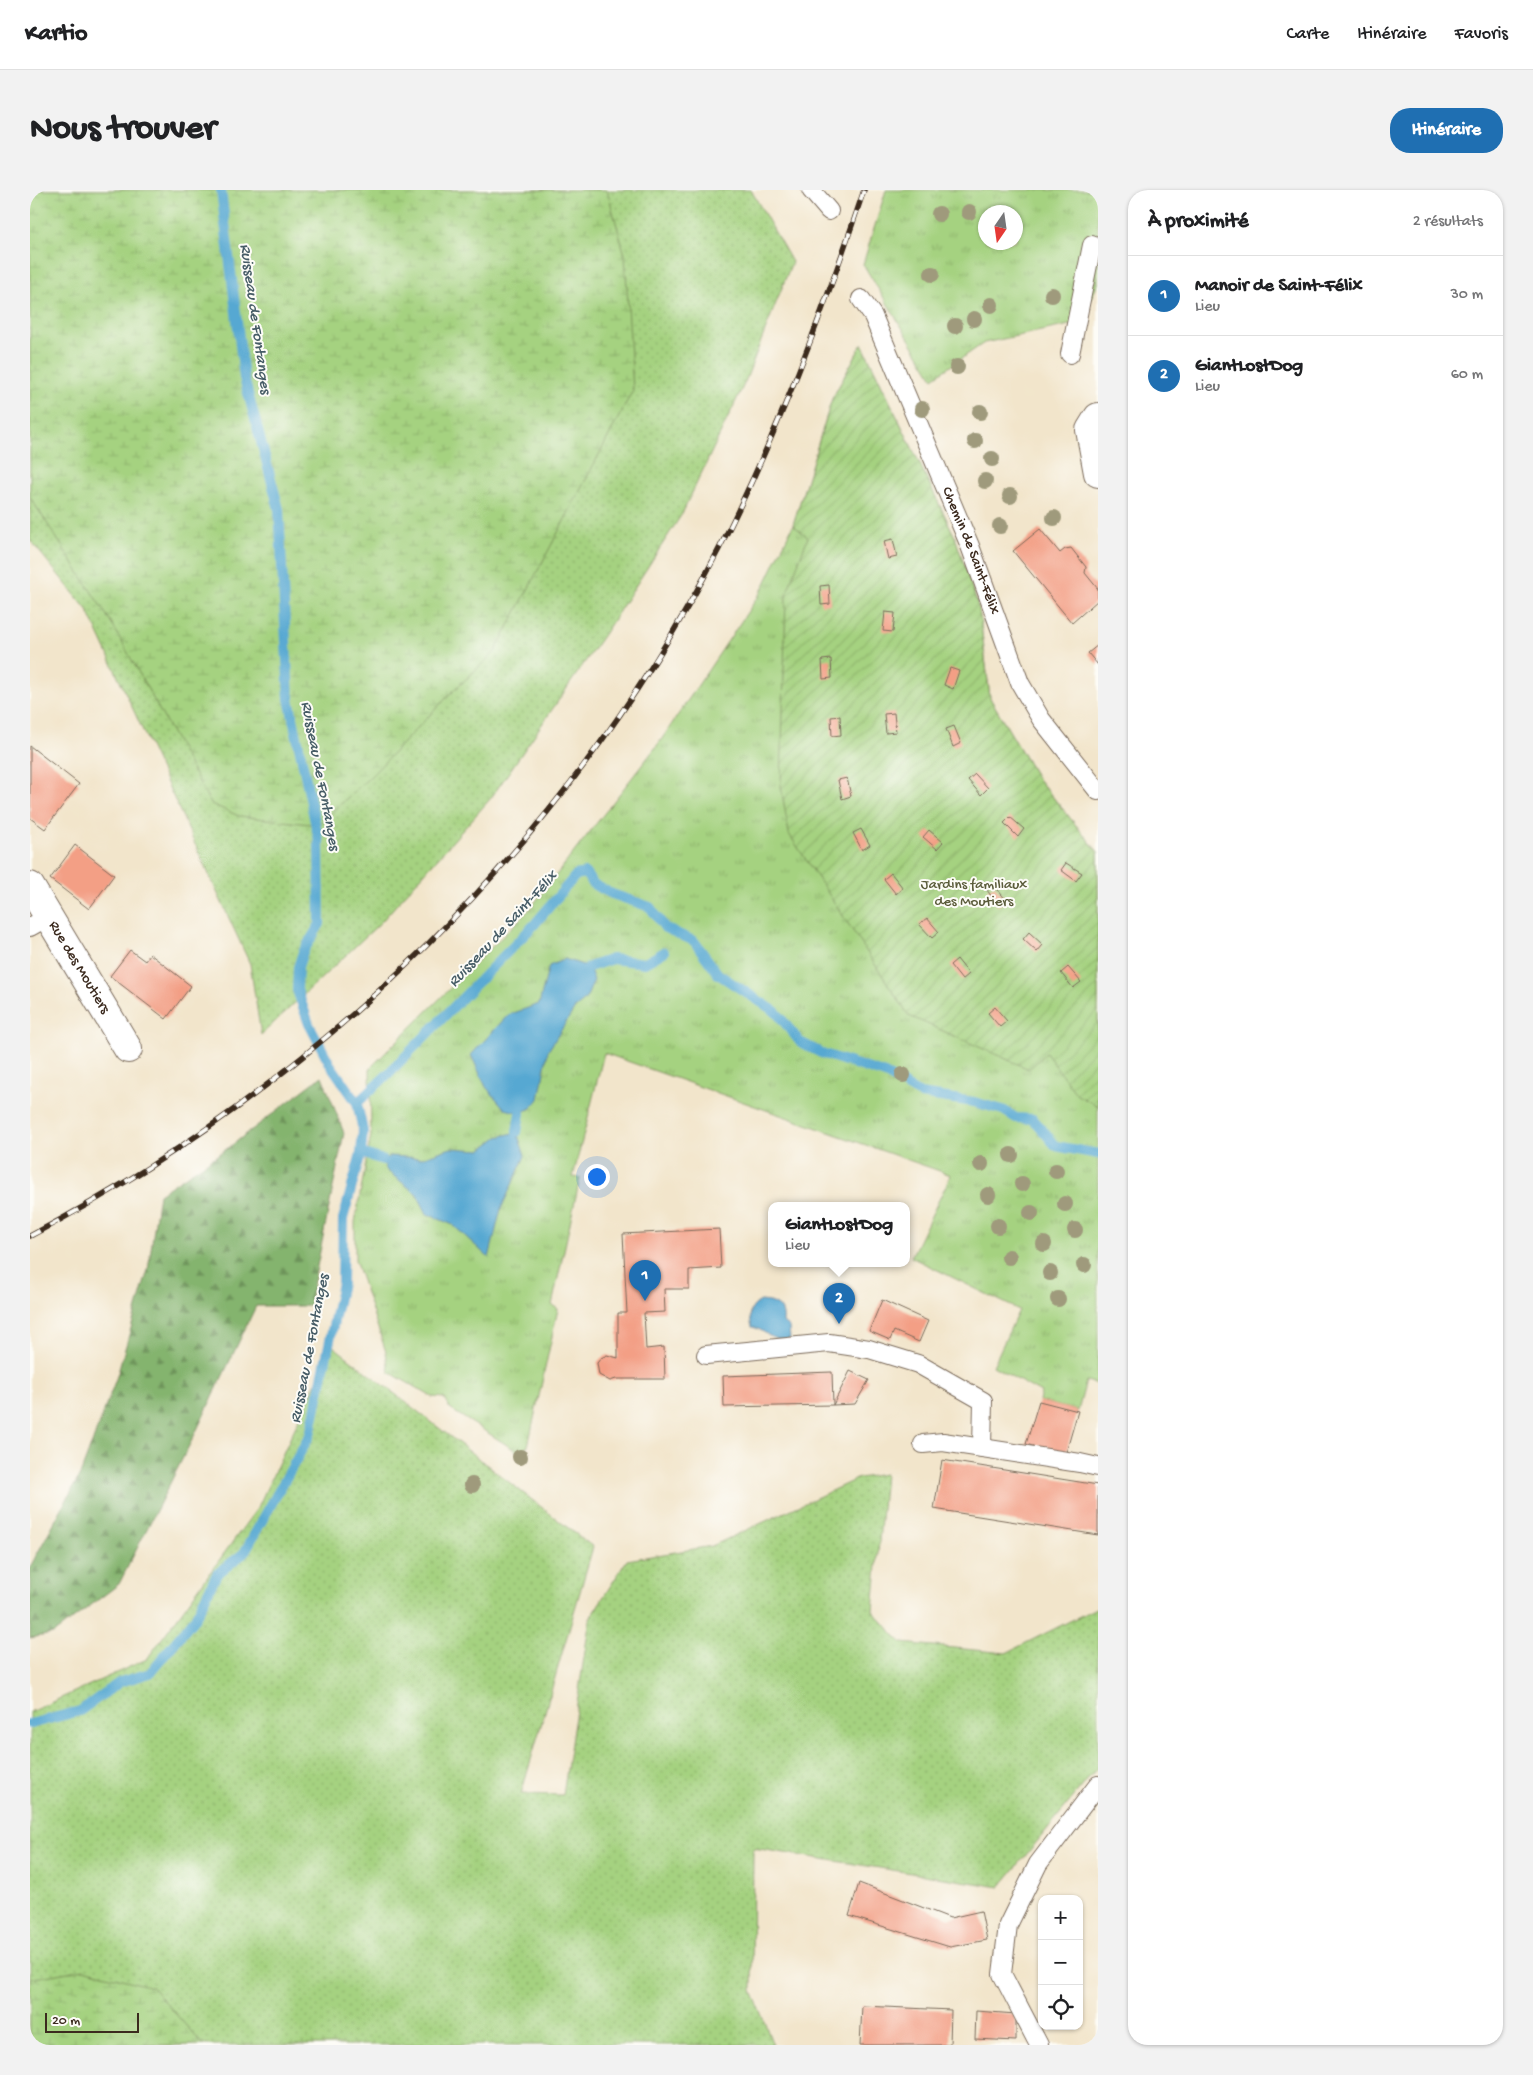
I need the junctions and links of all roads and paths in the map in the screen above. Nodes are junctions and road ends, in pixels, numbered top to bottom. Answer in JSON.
{"nodes":[{"id":1,"x":811,"y":190,"type":"edge"},
{"id":2,"x":829,"y":211,"type":"dead end"},
{"id":3,"x":1092,"y":245,"type":"dead end"},
{"id":4,"x":861,"y":299,"type":"dead end"},
{"id":5,"x":1070,"y":354,"type":"dead end"},
{"id":6,"x":1089,"y":425,"type":"edge"},
{"id":7,"x":1098,"y":472,"type":"edge"},
{"id":8,"x":1098,"y":791,"type":"edge"},
{"id":9,"x":30,"y":886,"type":"edge"},
{"id":10,"x":39,"y":922,"type":"edge"},
{"id":11,"x":128,"y":1049,"type":"dead end"},
{"id":12,"x":706,"y":1355,"type":"dead end"},
{"id":13,"x":923,"y":1444,"type":"dead end"},
{"id":14,"x":982,"y":1448,"type":"junction"},
{"id":15,"x":1098,"y":1468,"type":"edge"},
{"id":16,"x":1098,"y":1784,"type":"edge"},
{"id":17,"x":1039,"y":2045,"type":"edge"}],
"edges":[{"from":1,"to":2,"type":"lane"},
{"from":3,"to":5,"type":"lane"},
{"from":4,"to":8,"type":"lane","name":"Chemin de Saint-Félix"},
{"from":6,"to":7,"type":"street"},
{"from":9,"to":10,"type":"street","name":"Rue des Moutiers"},
{"from":10,"to":11,"type":"street","name":"Rue des Moutiers"},
{"from":12,"to":14,"type":"lane"},
{"from":13,"to":14,"type":"lane"},
{"from":14,"to":15,"type":"lane"},
{"from":16,"to":17,"type":"lane"}]}
